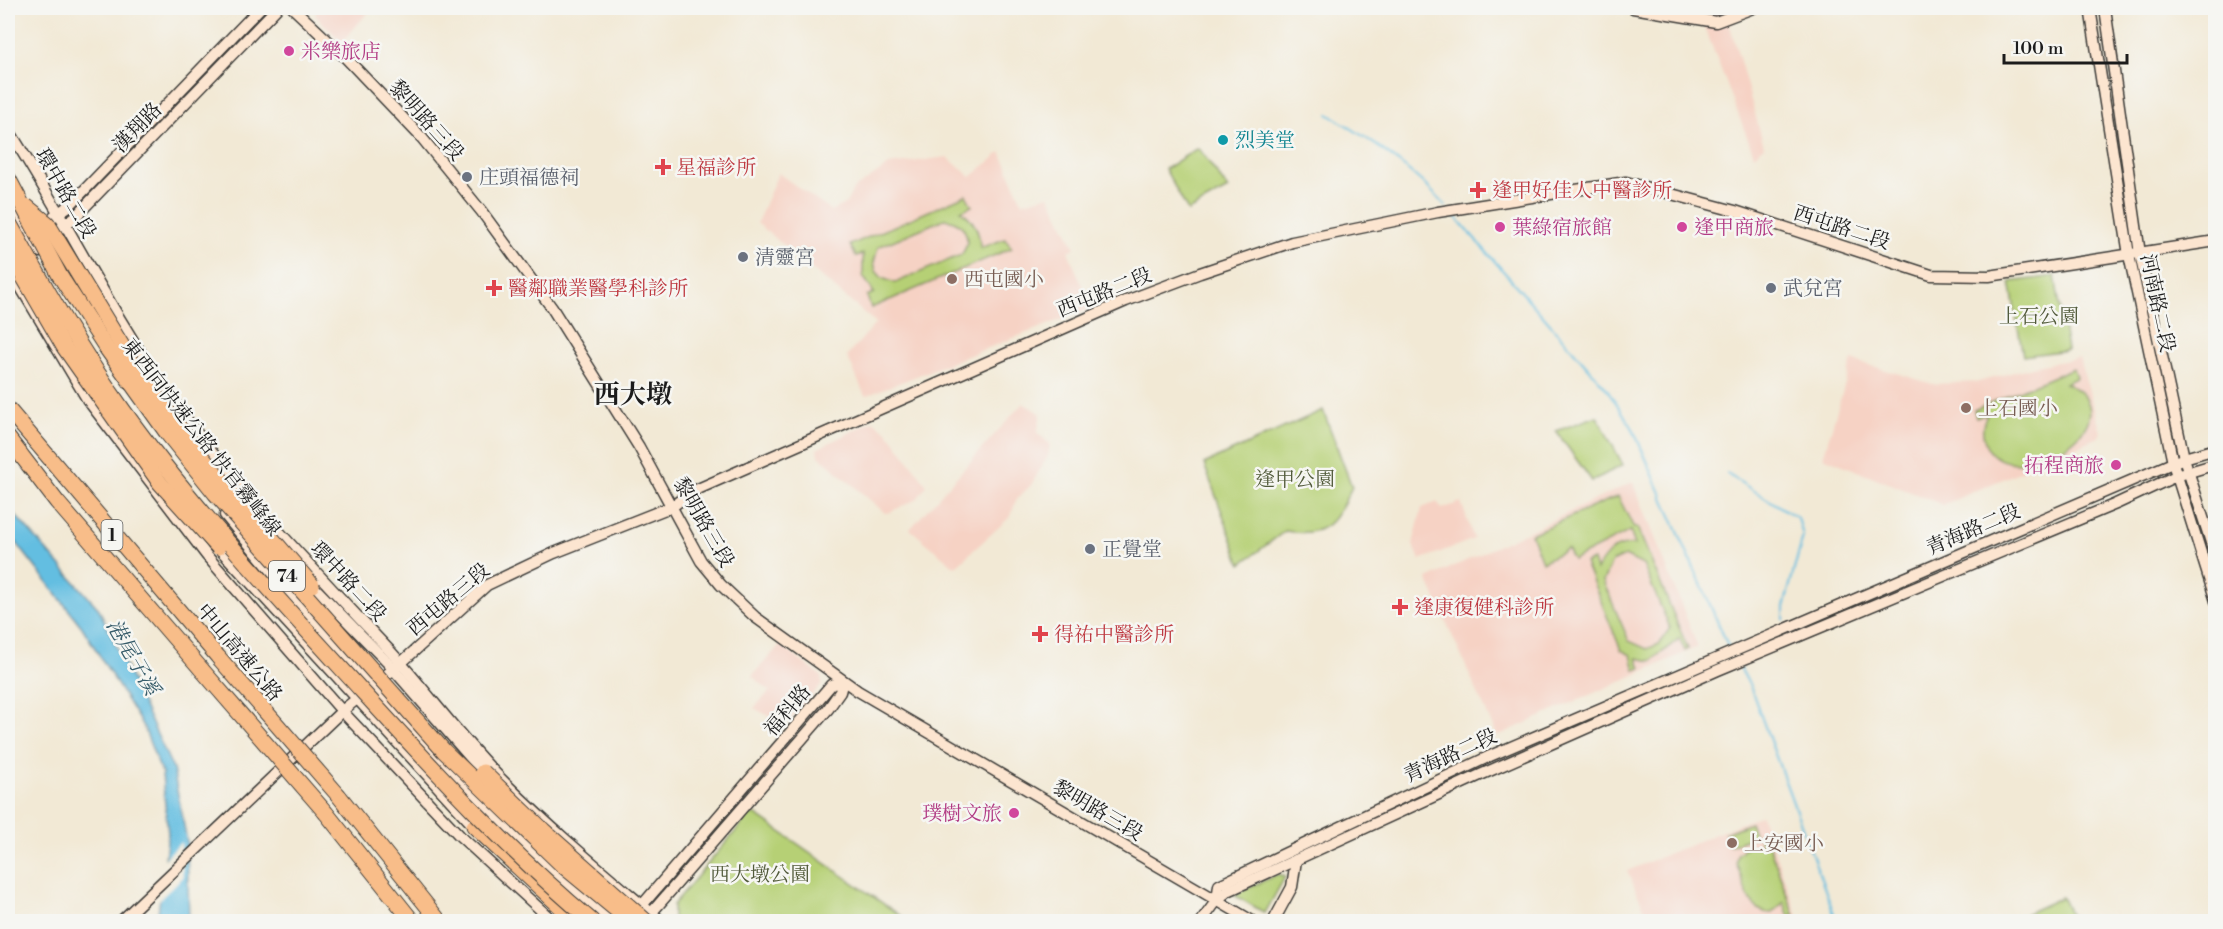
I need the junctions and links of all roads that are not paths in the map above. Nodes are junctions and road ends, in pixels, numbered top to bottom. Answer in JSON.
{"nodes":[{"id":1,"x":260,"y":8,"type":"edge"},
{"id":2,"x":277,"y":8,"type":"edge"},
{"id":3,"x":293,"y":8,"type":"edge"},
{"id":4,"x":1633,"y":8,"type":"edge"},
{"id":5,"x":1753,"y":8,"type":"edge"},
{"id":6,"x":2090,"y":8,"type":"edge"},
{"id":7,"x":2105,"y":8,"type":"edge"},
{"id":8,"x":8,"y":129,"type":"edge"},
{"id":9,"x":8,"y":178,"type":"edge"},
{"id":10,"x":8,"y":189,"type":"edge"},
{"id":11,"x":15,"y":201,"type":"edge"},
{"id":12,"x":58,"y":213,"type":"junction"},
{"id":13,"x":65,"y":226,"type":"junction"},
{"id":14,"x":22,"y":233,"type":"edge"},
{"id":15,"x":2216,"y":241,"type":"edge"},
{"id":16,"x":8,"y":249,"type":"edge"},
{"id":17,"x":2140,"y":254,"type":"junction"},
{"id":18,"x":2128,"y":255,"type":"junction"},
{"id":19,"x":8,"y":266,"type":"edge"},
{"id":20,"x":8,"y":409,"type":"edge"},
{"id":21,"x":8,"y":438,"type":"edge"},
{"id":22,"x":796,"y":447,"type":"joint"},
{"id":23,"x":2216,"y":449,"type":"edge"},
{"id":24,"x":2184,"y":458,"type":"junction"},
{"id":25,"x":2173,"y":463,"type":"junction"},
{"id":26,"x":2216,"y":464,"type":"edge"},
{"id":27,"x":2189,"y":472,"type":"junction"},
{"id":28,"x":2176,"y":476,"type":"junction"},
{"id":29,"x":673,"y":506,"type":"junction"},
{"id":30,"x":218,"y":547,"type":"joint"},
{"id":31,"x":2216,"y":558,"type":"edge"},
{"id":32,"x":312,"y":585,"type":"joint"},
{"id":33,"x":2216,"y":601,"type":"edge"},
{"id":34,"x":1748,"y":652,"type":"junction"},
{"id":35,"x":1716,"y":665,"type":"junction"},
{"id":36,"x":397,"y":666,"type":"junction"},
{"id":37,"x":843,"y":681,"type":"junction"},
{"id":38,"x":375,"y":685,"type":"junction"},
{"id":39,"x":357,"y":699,"type":"junction"},
{"id":40,"x":342,"y":711,"type":"junction"},
{"id":41,"x":483,"y":772,"type":"joint"},
{"id":42,"x":474,"y":826,"type":"joint"},
{"id":43,"x":1296,"y":860,"type":"junction"},
{"id":44,"x":1217,"y":900,"type":"junction"},
{"id":45,"x":643,"y":906,"type":"junction"},
{"id":46,"x":648,"y":919,"type":"edge"},
{"id":47,"x":120,"y":921,"type":"edge"},
{"id":48,"x":413,"y":921,"type":"edge"},
{"id":49,"x":440,"y":921,"type":"edge"},
{"id":50,"x":554,"y":921,"type":"edge"},
{"id":51,"x":577,"y":921,"type":"edge"},
{"id":52,"x":593,"y":921,"type":"edge"},
{"id":53,"x":613,"y":921,"type":"edge"},
{"id":54,"x":627,"y":921,"type":"edge"},
{"id":55,"x":662,"y":921,"type":"edge"},
{"id":56,"x":1201,"y":921,"type":"edge"},
{"id":57,"x":1254,"y":921,"type":"edge"},
{"id":58,"x":1273,"y":921,"type":"edge"}],
"edges":[{"from":1,"to":12,"type":"street","name":"漢翔路"},
{"from":2,"to":13,"type":"street","name":"漢翔路"},
{"from":3,"to":29,"type":"street","name":"黎明路三段"},
{"from":4,"to":5,"type":"street"},
{"from":6,"to":18,"type":"street","name":"河南路二段"},
{"from":7,"to":17,"type":"street","name":"河南路二段"},
{"from":8,"to":12,"type":"street","name":"環中路二段"},
{"from":9,"to":11,"type":"highway","name":"東西向快速公路 快官霧峰線","number":"74","bridge":true},
{"from":10,"to":14,"type":"street"},
{"from":11,"to":14,"type":"street"},
{"from":11,"to":32,"type":"highway","bridge":true},
{"from":11,"to":54,"type":"highway","name":"東西向快速公路 快官霧峰線","number":"74","bridge":true},
{"from":12,"to":13,"type":"street","name":"環中路二段"},
{"from":12,"to":14,"type":"street","name":"漢翔路"},
{"from":13,"to":14,"type":"street","name":"漢翔路"},
{"from":13,"to":36,"type":"street","name":"環中路二段"},
{"from":14,"to":16,"type":"street","name":"漢翔路"},
{"from":14,"to":30,"type":"highway","bridge":true},
{"from":14,"to":38,"type":"street"},
{"from":14,"to":52,"type":"highway","number":"74","bridge":true},
{"from":15,"to":17,"type":"street","name":"西屯路二段"},
{"from":17,"to":18,"type":"street","name":"西屯路二段"},
{"from":17,"to":24,"type":"street","name":"河南路二段"},
{"from":18,"to":22,"type":"street","name":"西屯路二段"},
{"from":18,"to":25,"type":"street","name":"河南路二段"},
{"from":19,"to":40,"type":"street"},
{"from":20,"to":49,"type":"highway","name":"中山高速公路","number":"1","bridge":true},
{"from":21,"to":48,"type":"highway","name":"中山高速公路","number":"1","bridge":true},
{"from":22,"to":29,"type":"street","name":"西屯路三段"},
{"from":23,"to":24,"type":"street","name":"青海路二段"},
{"from":24,"to":25,"type":"street","name":"青海路二段"},
{"from":24,"to":27,"type":"street","name":"河南路二段"},
{"from":25,"to":28,"type":"street","name":"河南路二段"},
{"from":25,"to":34,"type":"street","name":"青海路二段"},
{"from":26,"to":27,"type":"street","name":"青海路二段"},
{"from":27,"to":28,"type":"street","name":"青海路二段"},
{"from":27,"to":31,"type":"street","name":"河南路二段"},
{"from":28,"to":33,"type":"street","name":"河南路二段"},
{"from":28,"to":34,"type":"street","name":"青海路二段"},
{"from":29,"to":36,"type":"street","name":"西屯路三段"},
{"from":29,"to":37,"type":"street","name":"黎明路三段"},
{"from":30,"to":39,"type":"street"},
{"from":32,"to":36,"type":"street"},
{"from":34,"to":35,"type":"street"},
{"from":35,"to":43,"type":"street","name":"青海路二段"},
{"from":35,"to":44,"type":"street","name":"青海路二段"},
{"from":36,"to":38,"type":"street","name":"西屯路三段"},
{"from":36,"to":41,"type":"street"},
{"from":36,"to":45,"type":"street","name":"環中路二段"},
{"from":37,"to":44,"type":"street","name":"黎明路三段"},
{"from":37,"to":45,"type":"street","name":"福科路"},
{"from":37,"to":46,"type":"street","name":"福科路"},
{"from":38,"to":39,"type":"street","name":"西屯路三段"},
{"from":38,"to":53,"type":"street"},
{"from":38,"to":54,"type":"street"},
{"from":39,"to":40,"type":"street","name":"西屯路三段"},
{"from":39,"to":42,"type":"street"},
{"from":40,"to":47,"type":"street","name":"西屯路三段"},
{"from":40,"to":50,"type":"street"},
{"from":41,"to":46,"type":"highway","bridge":true},
{"from":42,"to":51,"type":"highway"},
{"from":43,"to":44,"type":"street","name":"青海路二段"},
{"from":43,"to":58,"type":"street"},
{"from":44,"to":56,"type":"street","name":"青海路二段"},
{"from":44,"to":57,"type":"street","name":"黎明路三段"},
{"from":45,"to":46,"type":"street","name":"環中路二段"},
{"from":45,"to":54,"type":"street","name":"福科路"},
{"from":46,"to":55,"type":"street","name":"環中路二段"}]}
